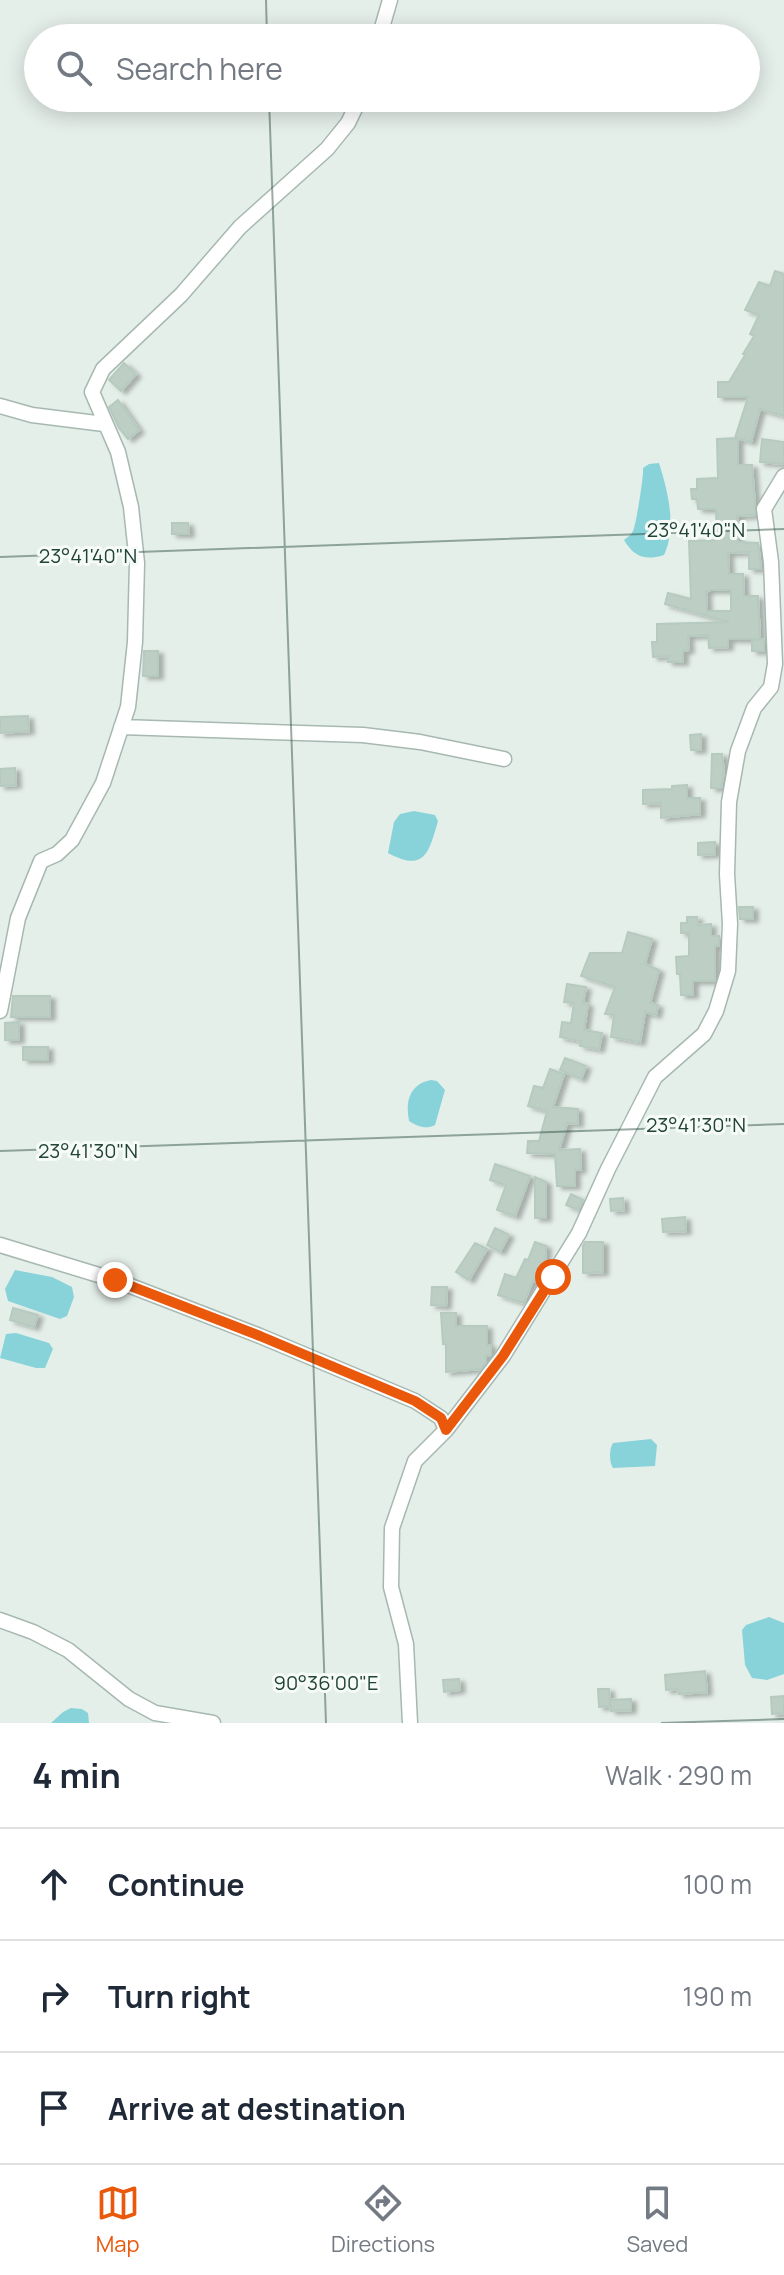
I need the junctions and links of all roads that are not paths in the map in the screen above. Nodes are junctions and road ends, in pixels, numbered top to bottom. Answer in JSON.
{"nodes":[{"id":1,"x":390,"y":0,"type":"edge"},
{"id":2,"x":383,"y":24,"type":"edge"},
{"id":3,"x":353,"y":112,"type":"edge"},
{"id":4,"x":0,"y":406,"type":"edge"},
{"id":5,"x":104,"y":424,"type":"junction"},
{"id":6,"x":784,"y":476,"type":"edge"},
{"id":7,"x":121,"y":727,"type":"junction"},
{"id":8,"x":504,"y":759,"type":"dead end"},
{"id":9,"x":0,"y":1011,"type":"edge"},
{"id":10,"x":0,"y":1245,"type":"edge"},
{"id":11,"x":446,"y":1430,"type":"junction"},
{"id":12,"x":0,"y":1620,"type":"edge"},
{"id":13,"x":213,"y":1723,"type":"edge"},
{"id":14,"x":410,"y":1723,"type":"edge"}],
"edges":[{"from":1,"to":2,"type":"street"},
{"from":3,"to":5,"type":"street"},
{"from":4,"to":5,"type":"street"},
{"from":5,"to":7,"type":"street"},
{"from":6,"to":11,"type":"street"},
{"from":7,"to":8,"type":"street"},
{"from":7,"to":9,"type":"street"},
{"from":10,"to":11,"type":"street"},
{"from":11,"to":14,"type":"street"},
{"from":12,"to":13,"type":"street"}]}
